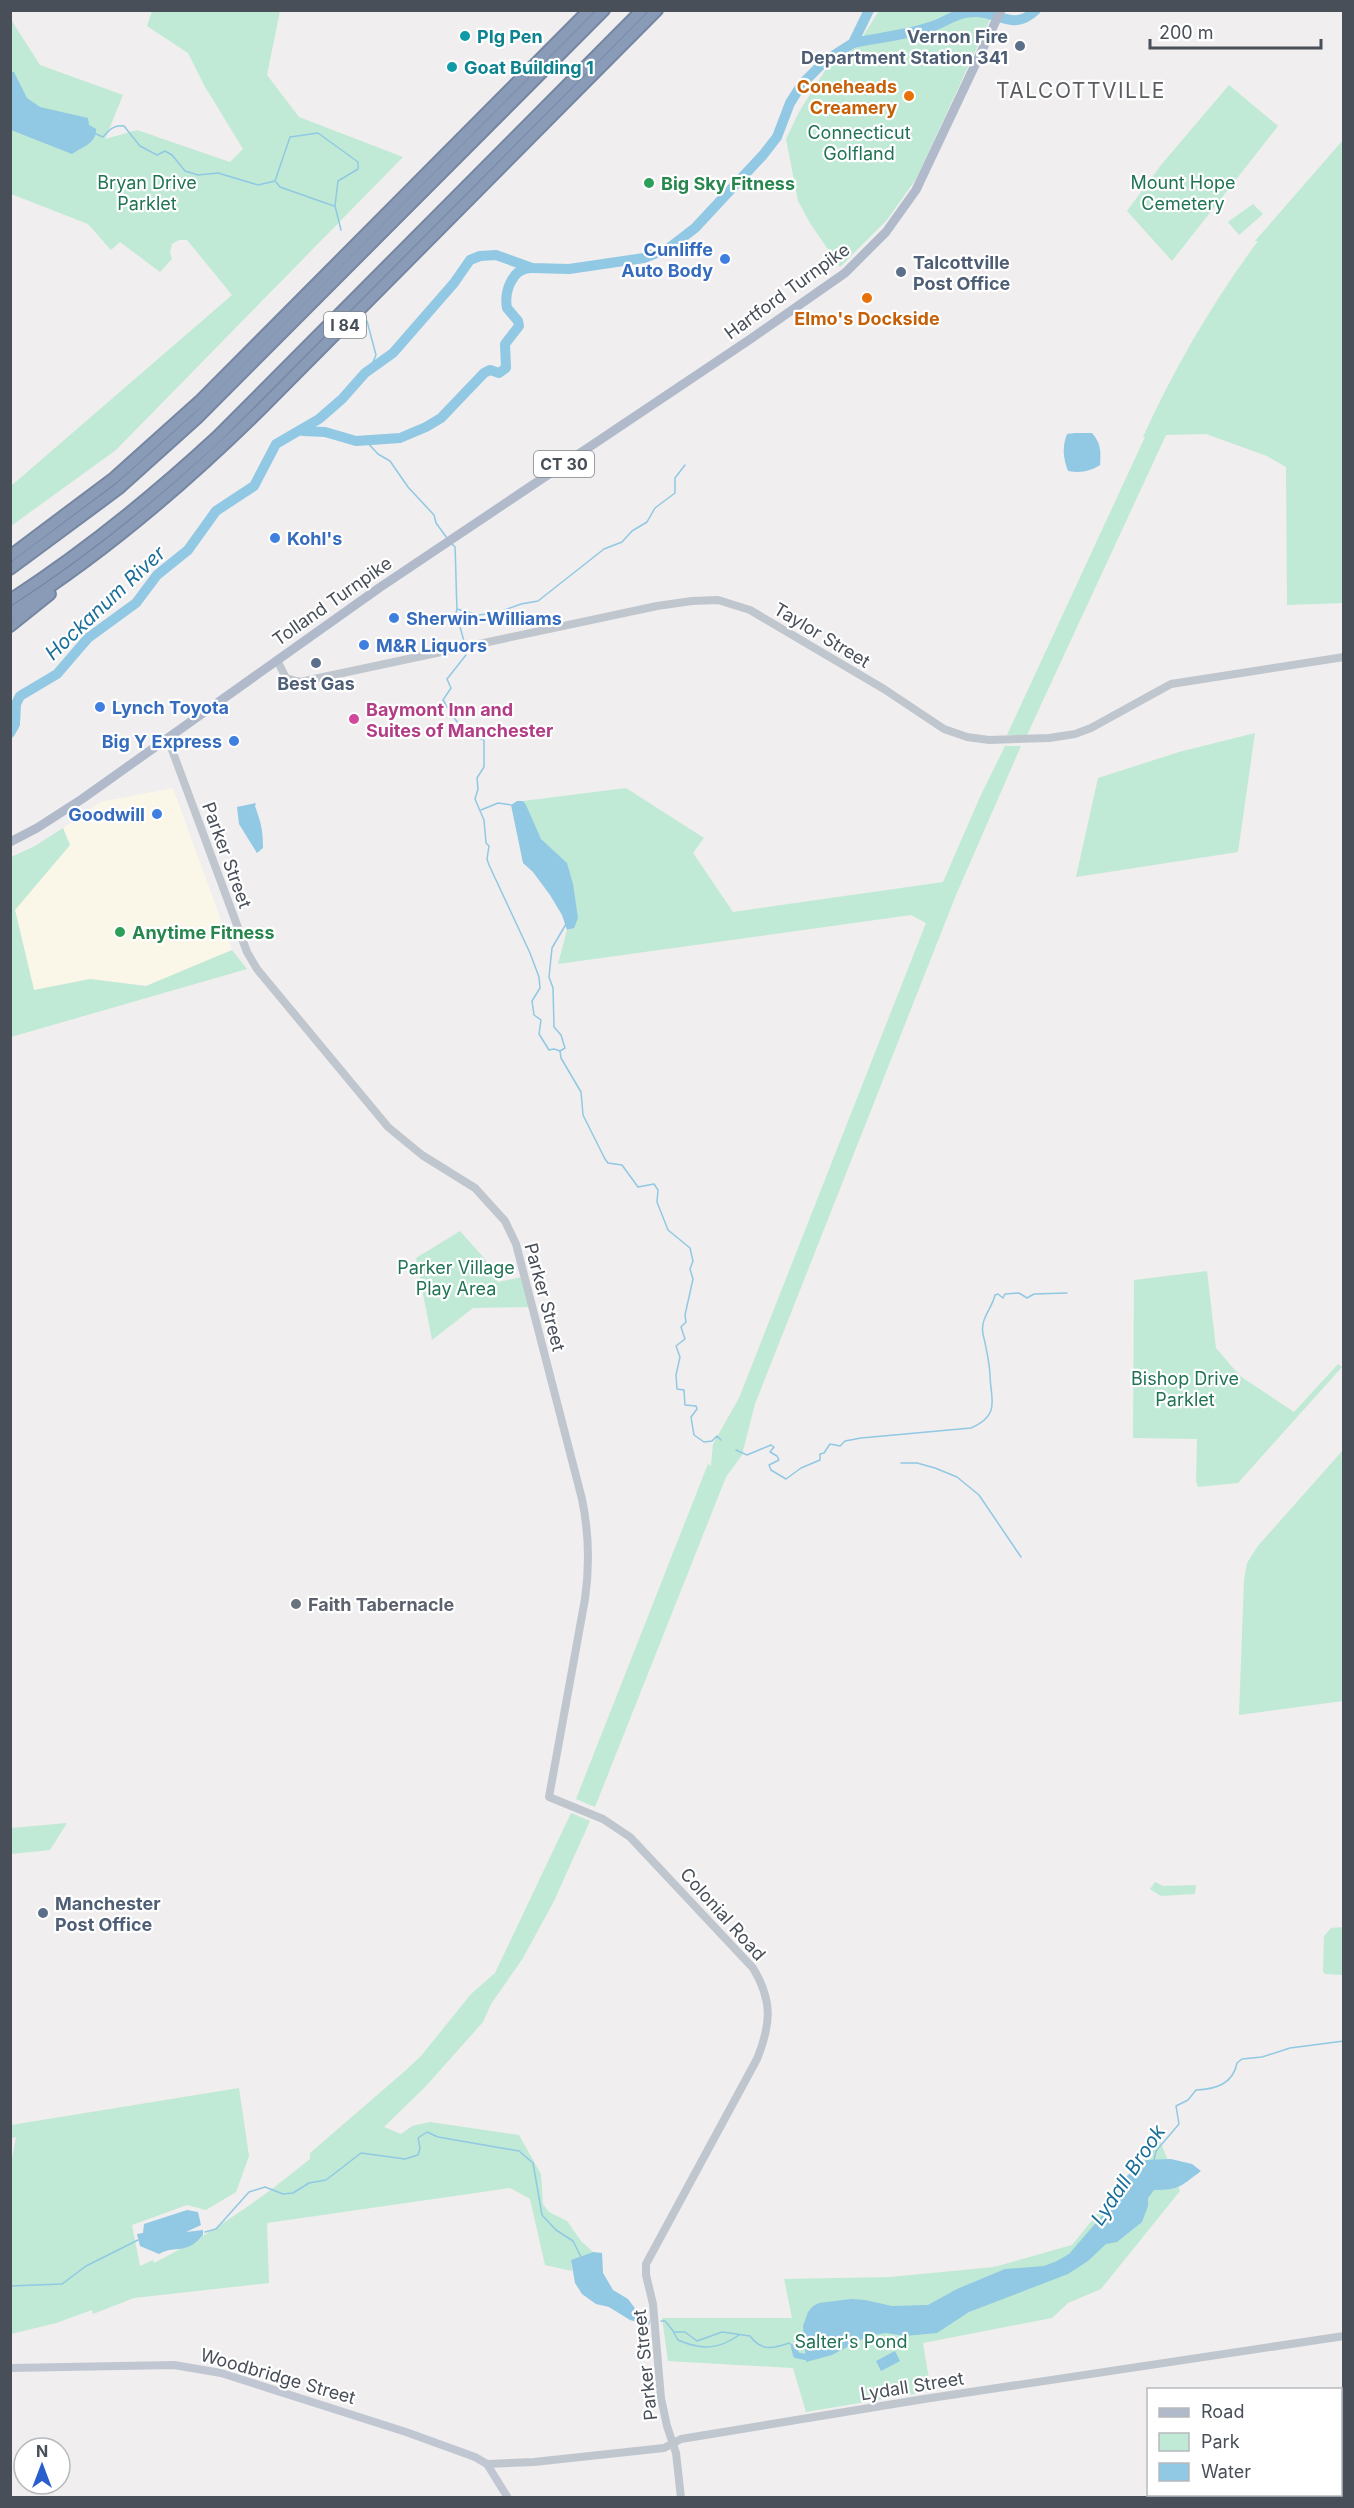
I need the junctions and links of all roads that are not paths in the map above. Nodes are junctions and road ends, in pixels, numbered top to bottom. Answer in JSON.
{"nodes":[{"id":1,"x":589,"y":10,"type":"edge"},
{"id":2,"x":604,"y":10,"type":"edge"},
{"id":3,"x":635,"y":10,"type":"edge"},
{"id":4,"x":642,"y":10,"type":"edge"},
{"id":5,"x":657,"y":10,"type":"edge"},
{"id":6,"x":999,"y":15,"type":"edge"},
{"id":7,"x":602,"y":50,"type":"junction"},
{"id":8,"x":674,"y":390,"type":"joint"},
{"id":9,"x":101,"y":549,"type":"junction"},
{"id":10,"x":10,"y":556,"type":"edge"},
{"id":11,"x":10,"y":569,"type":"edge"},
{"id":12,"x":10,"y":600,"type":"edge"},
{"id":13,"x":10,"y":613,"type":"edge"},
{"id":14,"x":10,"y":626,"type":"edge"},
{"id":15,"x":1344,"y":657,"type":"edge"},
{"id":16,"x":277,"y":660,"type":"junction"},
{"id":17,"x":168,"y":739,"type":"junction"},
{"id":18,"x":10,"y":842,"type":"edge"},
{"id":19,"x":549,"y":1797,"type":"joint"},
{"id":20,"x":646,"y":2264,"type":"joint"},
{"id":21,"x":1344,"y":2336,"type":"edge"},
{"id":22,"x":10,"y":2368,"type":"edge"},
{"id":23,"x":673,"y":2444,"type":"junction"},
{"id":24,"x":487,"y":2464,"type":"junction"},
{"id":25,"x":508,"y":2498,"type":"edge"},
{"id":26,"x":681,"y":2498,"type":"edge"}],
"edges":[{"from":1,"to":10,"type":"highway","number":"I 84"},
{"from":2,"to":11,"type":"highway"},
{"from":3,"to":7,"type":"highway"},
{"from":4,"to":7,"type":"highway"},
{"from":5,"to":9,"type":"highway","number":"I 84"},
{"from":6,"to":8,"type":"main road","name":"Hartford Turnpike","number":"CT 30"},
{"from":7,"to":12,"type":"highway"},
{"from":8,"to":16,"type":"main road","name":"Tolland Turnpike","number":"CT 30"},
{"from":9,"to":13,"type":"highway","number":"I 84"},
{"from":9,"to":14,"type":"highway"},
{"from":15,"to":16,"type":"street","name":"Taylor Street"},
{"from":16,"to":17,"type":"main road","name":"Tolland Turnpike","number":"CT 30"},
{"from":17,"to":18,"type":"main road","name":"Tolland Turnpike","number":"CT 30"},
{"from":17,"to":19,"type":"street","name":"Parker Street"},
{"from":19,"to":20,"type":"street","name":"Colonial Road"},
{"from":20,"to":23,"type":"street","name":"Parker Street"},
{"from":21,"to":23,"type":"street","name":"Lydall Street"},
{"from":22,"to":24,"type":"main road","name":"Woodbridge Street"},
{"from":23,"to":24,"type":"street","name":"Lydall Street"},
{"from":23,"to":26,"type":"street","name":"Parker Street"},
{"from":24,"to":25,"type":"main road"}]}
